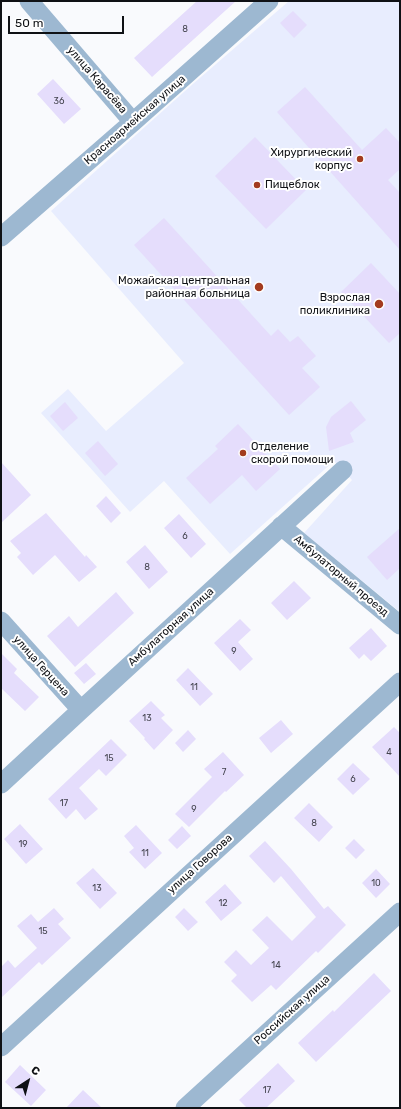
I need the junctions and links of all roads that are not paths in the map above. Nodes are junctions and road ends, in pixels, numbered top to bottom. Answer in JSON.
{"nodes":[{"id":1,"x":29,"y":1,"type":"edge"},
{"id":2,"x":269,"y":1,"type":"edge"},
{"id":3,"x":133,"y":122,"type":"junction"},
{"id":4,"x":1,"y":237,"type":"edge"},
{"id":5,"x":342,"y":470,"type":"dead end"},
{"id":6,"x":281,"y":526,"type":"junction"},
{"id":7,"x":1,"y":621,"type":"edge"},
{"id":8,"x":400,"y":625,"type":"edge"},
{"id":9,"x":400,"y":682,"type":"edge"},
{"id":10,"x":80,"y":710,"type":"junction"},
{"id":11,"x":1,"y":784,"type":"edge"},
{"id":12,"x":400,"y":912,"type":"edge"},
{"id":13,"x":1,"y":1046,"type":"edge"},
{"id":14,"x":185,"y":1108,"type":"edge"}],
"edges":[{"from":1,"to":3,"type":"street","name":"улица Карасёва"},
{"from":2,"to":3,"type":"street","name":"Красноармейская улица"},
{"from":3,"to":4,"type":"street","name":"Красноармейская улица"},
{"from":5,"to":6,"type":"street","name":"Амбулаторная улица"},
{"from":6,"to":8,"type":"street","name":"Амбулаторный проезд"},
{"from":6,"to":10,"type":"street","name":"Амбулаторная улица"},
{"from":7,"to":10,"type":"street","name":"улица Герцена"},
{"from":9,"to":13,"type":"street","name":"улица Говорова"},
{"from":10,"to":11,"type":"street","name":"Амбулаторная улица"},
{"from":12,"to":14,"type":"street","name":"Российская улица"}]}
